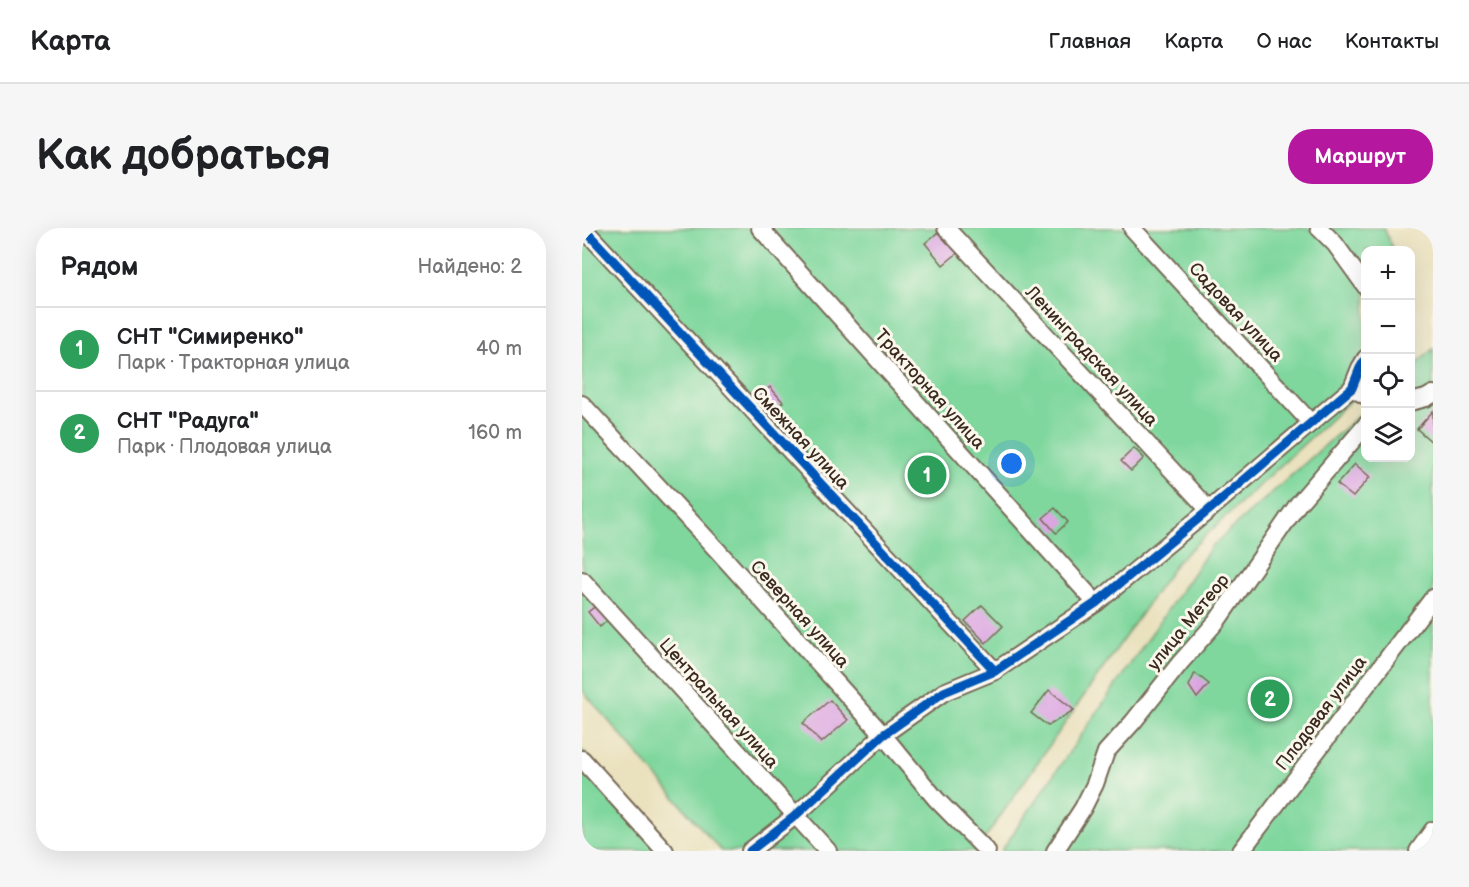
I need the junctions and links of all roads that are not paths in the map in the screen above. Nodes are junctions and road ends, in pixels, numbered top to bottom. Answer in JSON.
{"nodes":[{"id":1,"x":582,"y":228,"type":"edge"},
{"id":2,"x":760,"y":228,"type":"edge"},
{"id":3,"x":946,"y":228,"type":"edge"},
{"id":4,"x":1132,"y":228,"type":"edge"},
{"id":5,"x":1319,"y":228,"type":"edge"},
{"id":6,"x":1361,"y":281,"type":"edge"},
{"id":7,"x":1361,"y":366,"type":"edge"},
{"id":8,"x":1359,"y":392,"type":"edge"},
{"id":9,"x":1433,"y":394,"type":"edge"},
{"id":10,"x":1415,"y":401,"type":"edge"},
{"id":11,"x":582,"y":404,"type":"edge"},
{"id":12,"x":1311,"y":423,"type":"junction"},
{"id":13,"x":1361,"y":430,"type":"edge"},
{"id":14,"x":1209,"y":510,"type":"junction"},
{"id":15,"x":582,"y":580,"type":"edge"},
{"id":16,"x":1433,"y":598,"type":"edge"},
{"id":17,"x":1096,"y":603,"type":"junction"},
{"id":18,"x":995,"y":671,"type":"junction"},
{"id":19,"x":883,"y":735,"type":"junction"},
{"id":20,"x":582,"y":759,"type":"edge"},
{"id":21,"x":795,"y":816,"type":"junction"},
{"id":22,"x":1433,"y":830,"type":"edge"},
{"id":23,"x":665,"y":851,"type":"edge"},
{"id":24,"x":750,"y":851,"type":"edge"},
{"id":25,"x":828,"y":851,"type":"edge"},
{"id":26,"x":987,"y":851,"type":"edge"},
{"id":27,"x":1055,"y":851,"type":"edge"},
{"id":28,"x":1241,"y":851,"type":"edge"},
{"id":29,"x":1418,"y":851,"type":"edge"}],
"edges":[{"from":1,"to":18,"type":"street","name":"Смежная улица"},
{"from":2,"to":17,"type":"street","name":"Тракторная улица"},
{"from":3,"to":14,"type":"street","name":"Ленинградская улица"},
{"from":4,"to":12,"type":"street","name":"Садовая улица"},
{"from":5,"to":6,"type":"street"},
{"from":7,"to":8,"type":"street"},
{"from":8,"to":12,"type":"street"},
{"from":9,"to":10,"type":"street"},
{"from":11,"to":19,"type":"street","name":"Северная улица"},
{"from":12,"to":14,"type":"street"},
{"from":13,"to":27,"type":"street","name":"улица Метеор"},
{"from":14,"to":17,"type":"street"},
{"from":15,"to":21,"type":"street","name":"Центральная улица"},
{"from":16,"to":28,"type":"street","name":"Плодовая улица"},
{"from":17,"to":18,"type":"street"},
{"from":18,"to":19,"type":"street"},
{"from":19,"to":21,"type":"street"},
{"from":19,"to":26,"type":"street","name":"Северная улица"},
{"from":20,"to":23,"type":"street"},
{"from":21,"to":24,"type":"street"},
{"from":21,"to":25,"type":"street","name":"Центральная улица"},
{"from":22,"to":29,"type":"street"}]}
